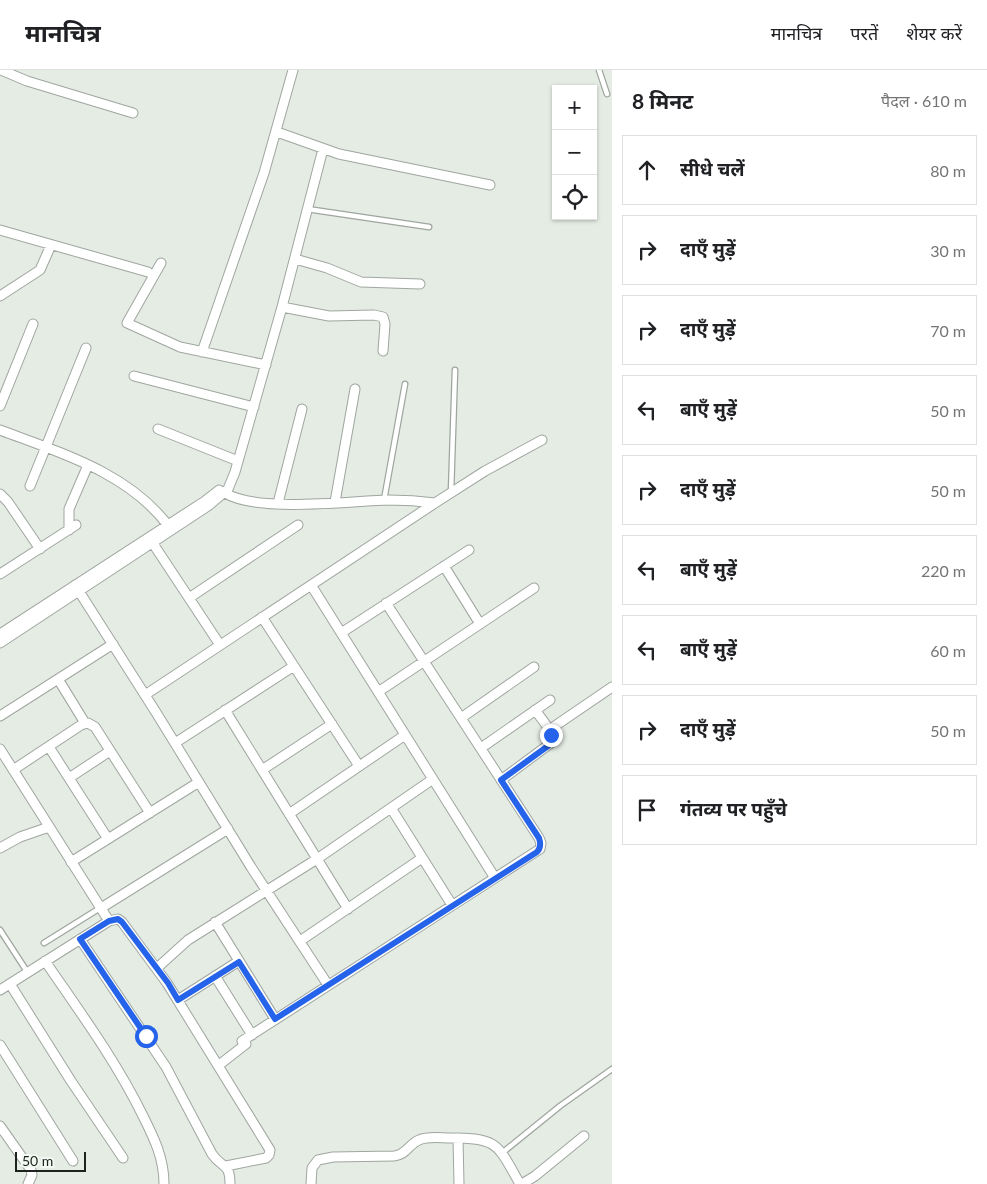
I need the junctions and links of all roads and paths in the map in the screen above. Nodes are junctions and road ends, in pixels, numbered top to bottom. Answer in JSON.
{"nodes":[{"id":1,"x":1,"y":70,"type":"edge"},
{"id":2,"x":293,"y":70,"type":"edge"},
{"id":3,"x":599,"y":70,"type":"edge"},
{"id":4,"x":607,"y":94,"type":"dead end"},
{"id":5,"x":133,"y":114,"type":"dead end"},
{"id":6,"x":277,"y":132,"type":"junction"},
{"id":7,"x":323,"y":149,"type":"junction"},
{"id":8,"x":490,"y":185,"type":"dead end"},
{"id":9,"x":308,"y":209,"type":"junction"},
{"id":10,"x":429,"y":227,"type":"dead end"},
{"id":11,"x":0,"y":230,"type":"edge"},
{"id":12,"x":51,"y":245,"type":"junction"},
{"id":13,"x":295,"y":258,"type":"junction"},
{"id":14,"x":161,"y":263,"type":"dead end"},
{"id":15,"x":148,"y":272,"type":"dead end"},
{"id":16,"x":420,"y":284,"type":"dead end"},
{"id":17,"x":0,"y":296,"type":"edge"},
{"id":18,"x":282,"y":308,"type":"junction"},
{"id":19,"x":33,"y":324,"type":"dead end"},
{"id":20,"x":86,"y":348,"type":"dead end"},
{"id":21,"x":383,"y":351,"type":"dead end"},
{"id":22,"x":202,"y":352,"type":"junction"},
{"id":23,"x":266,"y":365,"type":"junction"},
{"id":24,"x":454,"y":370,"type":"dead end"},
{"id":25,"x":134,"y":376,"type":"dead end"},
{"id":26,"x":405,"y":384,"type":"dead end"},
{"id":27,"x":355,"y":389,"type":"dead end"},
{"id":28,"x":0,"y":406,"type":"edge"},
{"id":29,"x":254,"y":407,"type":"junction"},
{"id":30,"x":302,"y":409,"type":"dead end"},
{"id":31,"x":158,"y":429,"type":"dead end"},
{"id":32,"x":0,"y":430,"type":"edge"},
{"id":33,"x":542,"y":440,"type":"dead end"},
{"id":34,"x":46,"y":447,"type":"junction"},
{"id":35,"x":238,"y":462,"type":"junction"},
{"id":36,"x":88,"y":465,"type":"junction"},
{"id":37,"x":231,"y":481,"type":"junction"},
{"id":38,"x":30,"y":486,"type":"dead end"},
{"id":39,"x":224,"y":493,"type":"junction"},
{"id":40,"x":451,"y":493,"type":"junction"},
{"id":41,"x":0,"y":494,"type":"edge"},
{"id":42,"x":384,"y":500,"type":"junction"},
{"id":43,"x":335,"y":502,"type":"junction"},
{"id":44,"x":278,"y":503,"type":"junction"},
{"id":45,"x":435,"y":503,"type":"junction"},
{"id":46,"x":298,"y":525,"type":"dead end"},
{"id":47,"x":170,"y":528,"type":"junction"},
{"id":48,"x":150,"y":540,"type":"junction"},
{"id":49,"x":40,"y":549,"type":"junction"},
{"id":50,"x":469,"y":550,"type":"dead end"},
{"id":51,"x":444,"y":566,"type":"junction"},
{"id":52,"x":2,"y":570,"type":"edge"},
{"id":53,"x":311,"y":585,"type":"junction"},
{"id":54,"x":77,"y":588,"type":"junction"},
{"id":55,"x":534,"y":588,"type":"dead end"},
{"id":56,"x":189,"y":598,"type":"junction"},
{"id":57,"x":386,"y":604,"type":"junction"},
{"id":58,"x":262,"y":617,"type":"junction"},
{"id":59,"x":480,"y":624,"type":"junction"},
{"id":60,"x":341,"y":633,"type":"junction"},
{"id":61,"x":0,"y":634,"type":"edge"},
{"id":62,"x":0,"y":643,"type":"edge"},
{"id":63,"x":113,"y":644,"type":"junction"},
{"id":64,"x":220,"y":645,"type":"junction"},
{"id":65,"x":424,"y":661,"type":"junction"},
{"id":66,"x":294,"y":666,"type":"junction"},
{"id":67,"x":534,"y":667,"type":"dead end"},
{"id":68,"x":58,"y":679,"type":"junction"},
{"id":69,"x":612,"y":687,"type":"edge"},
{"id":70,"x":378,"y":692,"type":"junction"},
{"id":71,"x":145,"y":695,"type":"junction"},
{"id":72,"x":550,"y":700,"type":"dead end"},
{"id":73,"x":225,"y":710,"type":"junction"},
{"id":74,"x":535,"y":710,"type":"junction"},
{"id":75,"x":0,"y":716,"type":"edge"},
{"id":76,"x":462,"y":718,"type":"junction"},
{"id":77,"x":85,"y":724,"type":"junction"},
{"id":78,"x":332,"y":724,"type":"junction"},
{"id":79,"x":549,"y":730,"type":"junction"},
{"id":80,"x":405,"y":735,"type":"junction"},
{"id":81,"x":175,"y":743,"type":"junction"},
{"id":82,"x":49,"y":747,"type":"junction"},
{"id":83,"x":481,"y":748,"type":"junction"},
{"id":84,"x":0,"y":749,"type":"edge"},
{"id":85,"x":110,"y":751,"type":"junction"},
{"id":86,"x":359,"y":766,"type":"junction"},
{"id":87,"x":13,"y":770,"type":"junction"},
{"id":88,"x":262,"y":770,"type":"junction"},
{"id":89,"x":69,"y":778,"type":"junction"},
{"id":90,"x":433,"y":779,"type":"junction"},
{"id":91,"x":501,"y":780,"type":"junction"},
{"id":92,"x":199,"y":782,"type":"junction"},
{"id":93,"x":390,"y":808,"type":"junction"},
{"id":94,"x":150,"y":813,"type":"junction"},
{"id":95,"x":289,"y":814,"type":"junction"},
{"id":96,"x":49,"y":827,"type":"junction"},
{"id":97,"x":228,"y":829,"type":"junction"},
{"id":98,"x":108,"y":839,"type":"junction"},
{"id":99,"x":0,"y":848,"type":"edge"},
{"id":100,"x":422,"y":858,"type":"junction"},
{"id":101,"x":317,"y":859,"type":"junction"},
{"id":102,"x":72,"y":862,"type":"junction"},
{"id":103,"x":495,"y":878,"type":"junction"},
{"id":104,"x":267,"y":891,"type":"junction"},
{"id":105,"x":452,"y":905,"type":"junction"},
{"id":106,"x":100,"y":908,"type":"junction"},
{"id":107,"x":348,"y":909,"type":"junction"},
{"id":108,"x":109,"y":921,"type":"junction"},
{"id":109,"x":215,"y":922,"type":"junction"},
{"id":110,"x":0,"y":930,"type":"edge"},
{"id":111,"x":80,"y":939,"type":"junction"},
{"id":112,"x":300,"y":941,"type":"junction"},
{"id":113,"x":44,"y":943,"type":"dead end"},
{"id":114,"x":45,"y":962,"type":"junction"},
{"id":115,"x":239,"y":962,"type":"junction"},
{"id":116,"x":156,"y":968,"type":"junction"},
{"id":117,"x":28,"y":973,"type":"junction"},
{"id":118,"x":215,"y":976,"type":"junction"},
{"id":119,"x":10,"y":984,"type":"junction"},
{"id":120,"x":328,"y":985,"type":"junction"},
{"id":121,"x":0,"y":990,"type":"edge"},
{"id":122,"x":178,"y":1000,"type":"junction"},
{"id":123,"x":275,"y":1019,"type":"junction"},
{"id":124,"x":252,"y":1035,"type":"junction"},
{"id":125,"x":0,"y":1045,"type":"edge"},
{"id":126,"x":219,"y":1065,"type":"junction"},
{"id":127,"x":612,"y":1069,"type":"edge"},
{"id":128,"x":0,"y":1126,"type":"edge"},
{"id":129,"x":584,"y":1136,"type":"dead end"},
{"id":130,"x":458,"y":1138,"type":"junction"},
{"id":131,"x":502,"y":1153,"type":"junction"},
{"id":132,"x":123,"y":1158,"type":"dead end"},
{"id":133,"x":73,"y":1161,"type":"dead end"},
{"id":134,"x":226,"y":1166,"type":"junction"},
{"id":135,"x":28,"y":1184,"type":"edge"},
{"id":136,"x":164,"y":1184,"type":"edge"},
{"id":137,"x":230,"y":1184,"type":"edge"},
{"id":138,"x":311,"y":1184,"type":"edge"},
{"id":139,"x":459,"y":1184,"type":"edge"},
{"id":140,"x":521,"y":1184,"type":"edge"}],
"edges":[{"from":1,"to":5,"type":"street"},
{"from":2,"to":6,"type":"street"},
{"from":3,"to":4,"type":"lane"},
{"from":6,"to":7,"type":"street"},
{"from":6,"to":22,"type":"street"},
{"from":7,"to":8,"type":"street"},
{"from":7,"to":9,"type":"street"},
{"from":9,"to":10,"type":"lane"},
{"from":9,"to":13,"type":"street"},
{"from":11,"to":12,"type":"street"},
{"from":12,"to":15,"type":"street"},
{"from":12,"to":17,"type":"street"},
{"from":13,"to":16,"type":"street"},
{"from":13,"to":18,"type":"street"},
{"from":14,"to":22,"type":"street"},
{"from":18,"to":21,"type":"street"},
{"from":18,"to":23,"type":"street"},
{"from":19,"to":28,"type":"street"},
{"from":20,"to":34,"type":"street"},
{"from":22,"to":23,"type":"street"},
{"from":23,"to":29,"type":"street"},
{"from":24,"to":40,"type":"lane"},
{"from":25,"to":29,"type":"street"},
{"from":26,"to":42,"type":"lane"},
{"from":27,"to":43,"type":"street"},
{"from":29,"to":35,"type":"street"},
{"from":30,"to":44,"type":"street"},
{"from":31,"to":35,"type":"street"},
{"from":32,"to":34,"type":"street"},
{"from":33,"to":40,"type":"street"},
{"from":34,"to":36,"type":"street"},
{"from":34,"to":38,"type":"street"},
{"from":35,"to":37,"type":"street"},
{"from":36,"to":47,"type":"street"},
{"from":36,"to":49,"type":"street"},
{"from":37,"to":39,"type":"street"},
{"from":37,"to":47,"type":"street"},
{"from":39,"to":44,"type":"street"},
{"from":39,"to":47,"type":"street"},
{"from":40,"to":45,"type":"street"},
{"from":41,"to":49,"type":"street"},
{"from":42,"to":43,"type":"street"},
{"from":42,"to":45,"type":"street"},
{"from":43,"to":44,"type":"street"},
{"from":45,"to":53,"type":"street"},
{"from":46,"to":56,"type":"street"},
{"from":47,"to":48,"type":"street"},
{"from":48,"to":54,"type":"street"},
{"from":48,"to":56,"type":"street"},
{"from":49,"to":52,"type":"street"},
{"from":50,"to":51,"type":"street"},
{"from":51,"to":57,"type":"street"},
{"from":51,"to":59,"type":"street"},
{"from":53,"to":58,"type":"street"},
{"from":53,"to":60,"type":"street"},
{"from":54,"to":61,"type":"street"},
{"from":54,"to":62,"type":"street"},
{"from":54,"to":63,"type":"street"},
{"from":55,"to":59,"type":"street"},
{"from":56,"to":64,"type":"street"},
{"from":57,"to":60,"type":"street"},
{"from":57,"to":65,"type":"street"},
{"from":58,"to":64,"type":"street"},
{"from":58,"to":66,"type":"street"},
{"from":59,"to":65,"type":"street"},
{"from":60,"to":70,"type":"street"},
{"from":63,"to":68,"type":"street"},
{"from":63,"to":71,"type":"street"},
{"from":64,"to":71,"type":"street"},
{"from":65,"to":70,"type":"street"},
{"from":65,"to":76,"type":"street"},
{"from":66,"to":73,"type":"street"},
{"from":66,"to":78,"type":"street"},
{"from":67,"to":76,"type":"street"},
{"from":68,"to":75,"type":"street"},
{"from":68,"to":77,"type":"street"},
{"from":69,"to":79,"type":"street"},
{"from":70,"to":80,"type":"street"},
{"from":71,"to":81,"type":"street"},
{"from":72,"to":74,"type":"street"},
{"from":73,"to":81,"type":"street"},
{"from":73,"to":88,"type":"street"},
{"from":74,"to":79,"type":"street"},
{"from":74,"to":83,"type":"street"},
{"from":76,"to":83,"type":"street"},
{"from":77,"to":82,"type":"street"},
{"from":77,"to":85,"type":"street"},
{"from":78,"to":86,"type":"street"},
{"from":78,"to":88,"type":"street"},
{"from":79,"to":91,"type":"street"},
{"from":80,"to":86,"type":"street"},
{"from":80,"to":90,"type":"street"},
{"from":81,"to":92,"type":"street"},
{"from":82,"to":87,"type":"street"},
{"from":82,"to":89,"type":"street"},
{"from":83,"to":91,"type":"street"},
{"from":84,"to":87,"type":"street"},
{"from":85,"to":89,"type":"street"},
{"from":85,"to":94,"type":"street"},
{"from":86,"to":95,"type":"street"},
{"from":87,"to":96,"type":"street"},
{"from":88,"to":95,"type":"street"},
{"from":89,"to":98,"type":"street"},
{"from":90,"to":93,"type":"street"},
{"from":90,"to":103,"type":"street"},
{"from":91,"to":103,"type":"street"},
{"from":92,"to":94,"type":"street"},
{"from":92,"to":97,"type":"street"},
{"from":93,"to":100,"type":"street"},
{"from":93,"to":101,"type":"street"},
{"from":94,"to":98,"type":"street"},
{"from":95,"to":101,"type":"street"},
{"from":96,"to":99,"type":"street"},
{"from":96,"to":102,"type":"street"},
{"from":97,"to":104,"type":"street"},
{"from":97,"to":106,"type":"street"},
{"from":98,"to":102,"type":"street"},
{"from":100,"to":105,"type":"street"},
{"from":100,"to":107,"type":"street"},
{"from":101,"to":104,"type":"street"},
{"from":101,"to":107,"type":"street"},
{"from":102,"to":106,"type":"street"},
{"from":103,"to":105,"type":"street"},
{"from":104,"to":109,"type":"street"},
{"from":104,"to":112,"type":"street"},
{"from":105,"to":120,"type":"street"},
{"from":106,"to":108,"type":"street"},
{"from":106,"to":113,"type":"lane"},
{"from":107,"to":112,"type":"street"},
{"from":108,"to":111,"type":"street"},
{"from":108,"to":116,"type":"street"},
{"from":109,"to":115,"type":"street"},
{"from":109,"to":116,"type":"street"},
{"from":110,"to":117,"type":"lane"},
{"from":111,"to":114,"type":"street"},
{"from":111,"to":134,"type":"street"},
{"from":112,"to":120,"type":"street"},
{"from":114,"to":117,"type":"street"},
{"from":114,"to":136,"type":"street"},
{"from":115,"to":118,"type":"street"},
{"from":115,"to":123,"type":"street"},
{"from":116,"to":122,"type":"street"},
{"from":117,"to":119,"type":"street"},
{"from":118,"to":122,"type":"street"},
{"from":118,"to":124,"type":"street"},
{"from":119,"to":121,"type":"street"},
{"from":119,"to":132,"type":"street"},
{"from":120,"to":123,"type":"street"},
{"from":122,"to":126,"type":"street"},
{"from":123,"to":124,"type":"street"},
{"from":124,"to":126,"type":"street"},
{"from":125,"to":133,"type":"street"},
{"from":126,"to":134,"type":"street"},
{"from":127,"to":131,"type":"lane"},
{"from":128,"to":135,"type":"street"},
{"from":129,"to":140,"type":"street"},
{"from":130,"to":131,"type":"street"},
{"from":130,"to":138,"type":"street"},
{"from":130,"to":139,"type":"street"},
{"from":131,"to":140,"type":"street"},
{"from":134,"to":137,"type":"street"}]}
